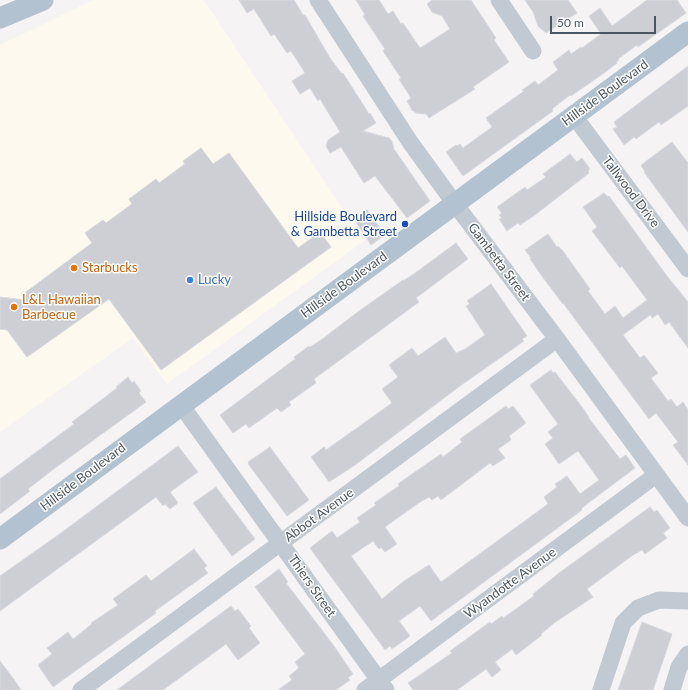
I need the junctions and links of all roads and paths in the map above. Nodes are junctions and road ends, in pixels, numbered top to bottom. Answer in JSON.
{"nodes":[{"id":1,"x":43,"y":0,"type":"edge"},
{"id":2,"x":318,"y":0,"type":"edge"},
{"id":3,"x":499,"y":0,"type":"edge"},
{"id":4,"x":0,"y":18,"type":"edge"},
{"id":5,"x":688,"y":32,"type":"edge"},
{"id":6,"x":533,"y":51,"type":"dead end"},
{"id":7,"x":574,"y":116,"type":"junction"},
{"id":8,"x":455,"y":204,"type":"junction"},
{"id":9,"x":688,"y":269,"type":"edge"},
{"id":10,"x":557,"y":339,"type":"junction"},
{"id":11,"x":181,"y":405,"type":"junction"},
{"id":12,"x":656,"y":475,"type":"junction"},
{"id":13,"x":688,"y":518,"type":"edge"},
{"id":14,"x":0,"y":539,"type":"edge"},
{"id":15,"x":281,"y":542,"type":"junction"},
{"id":16,"x":688,"y":602,"type":"edge"},
{"id":17,"x":688,"y":654,"type":"edge"},
{"id":18,"x":382,"y":685,"type":"edge"},
{"id":19,"x":80,"y":690,"type":"edge"},
{"id":20,"x":365,"y":690,"type":"edge"},
{"id":21,"x":601,"y":690,"type":"edge"},
{"id":22,"x":672,"y":690,"type":"edge"}],
"edges":[{"from":1,"to":4,"type":"main road"},
{"from":2,"to":8,"type":"street","name":"Gambetta Street"},
{"from":3,"to":6,"type":"street"},
{"from":5,"to":7,"type":"main road","name":"Hillside Boulevard"},
{"from":7,"to":8,"type":"main road","name":"Hillside Boulevard"},
{"from":7,"to":9,"type":"street","name":"Tallwood Drive"},
{"from":8,"to":10,"type":"street","name":"Gambetta Street"},
{"from":8,"to":11,"type":"main road","name":"Hillside Boulevard"},
{"from":10,"to":12,"type":"street","name":"Gambetta Street"},
{"from":10,"to":15,"type":"street","name":"Abbot Avenue"},
{"from":11,"to":14,"type":"main road","name":"Hillside Boulevard"},
{"from":11,"to":15,"type":"street","name":"Thiers Street"},
{"from":12,"to":13,"type":"street","name":"Gambetta Street"},
{"from":12,"to":18,"type":"street","name":"Wyandotte Avenue"},
{"from":15,"to":18,"type":"street","name":"Thiers Street"},
{"from":15,"to":19,"type":"street","name":"Abbot Avenue"},
{"from":16,"to":21,"type":"street"},
{"from":17,"to":22,"type":"street"},
{"from":18,"to":20,"type":"street","name":"Wyandotte Avenue"}]}
